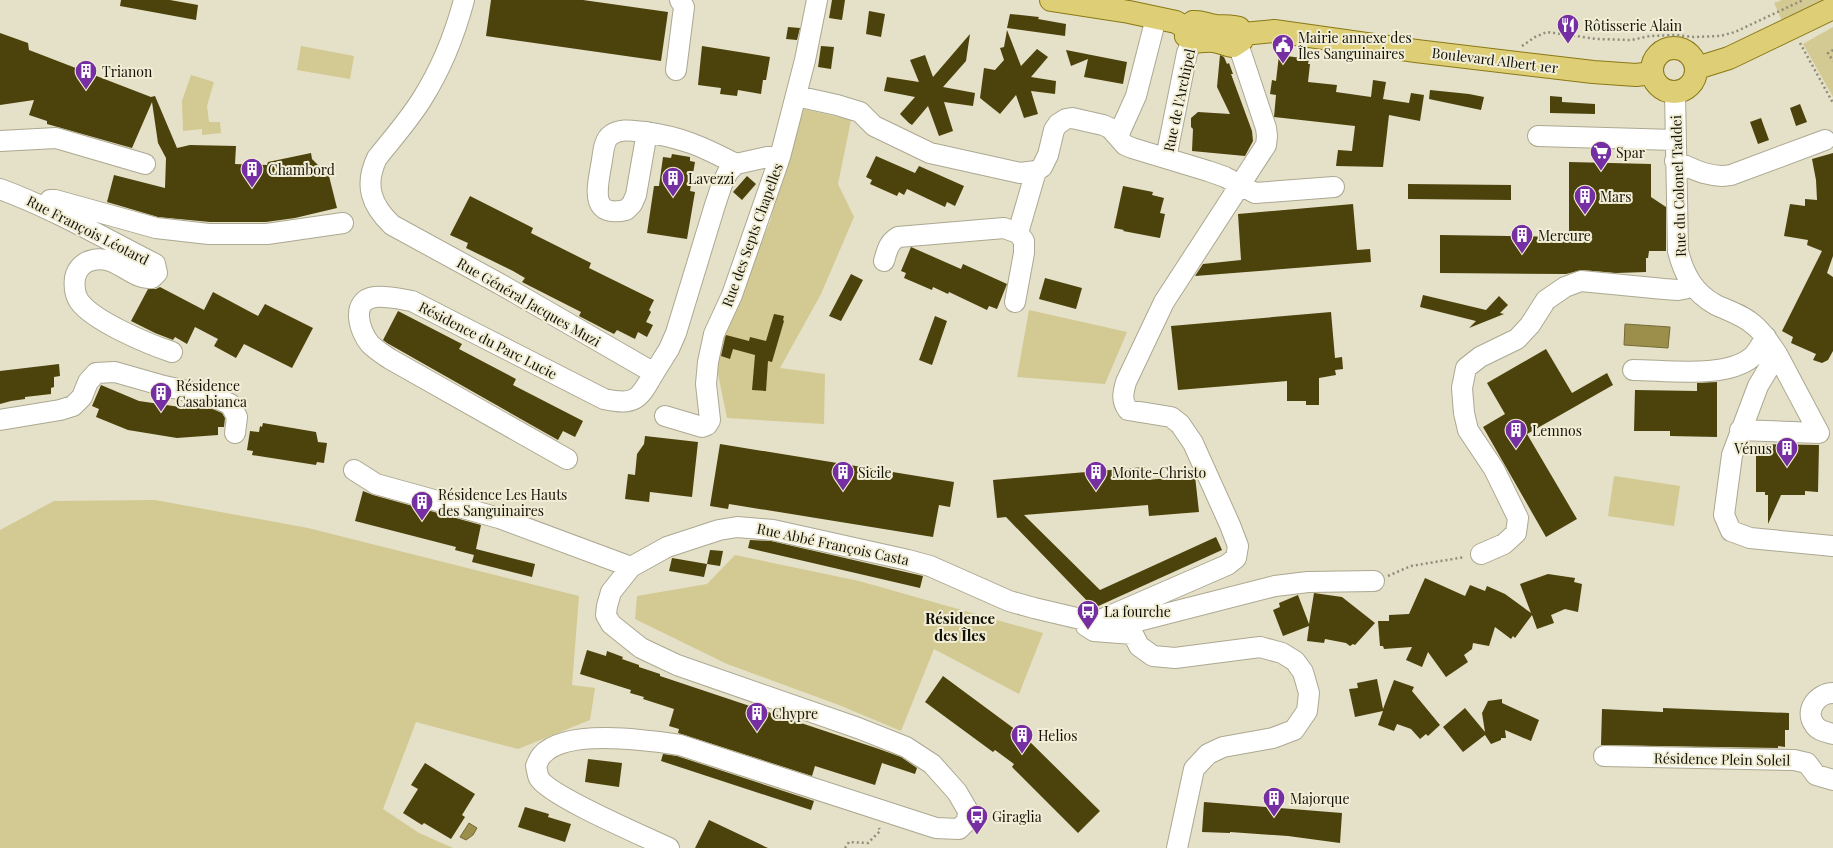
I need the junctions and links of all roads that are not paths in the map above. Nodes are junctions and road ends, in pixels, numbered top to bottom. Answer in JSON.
{"nodes":[{"id":1,"x":464,"y":0,"type":"edge"},
{"id":2,"x":680,"y":0,"type":"edge"},
{"id":3,"x":817,"y":0,"type":"edge"},
{"id":4,"x":1051,"y":0,"type":"edge"},
{"id":5,"x":1833,"y":8,"type":"edge"},
{"id":6,"x":1156,"y":18,"type":"junction"},
{"id":7,"x":1190,"y":35,"type":"junction"},
{"id":8,"x":1242,"y":47,"type":"junction"},
{"id":9,"x":1697,"y":68,"type":"junction"},
{"id":10,"x":676,"y":70,"type":"dead end"},
{"id":11,"x":1652,"y":72,"type":"junction"},
{"id":12,"x":1675,"y":93,"type":"junction"},
{"id":13,"x":796,"y":96,"type":"junction"},
{"id":14,"x":647,"y":132,"type":"dead end"},
{"id":15,"x":1118,"y":136,"type":"junction"},
{"id":16,"x":1538,"y":136,"type":"dead end"},
{"id":17,"x":1675,"y":140,"type":"junction"},
{"id":18,"x":1825,"y":140,"type":"dead end"},
{"id":19,"x":0,"y":141,"type":"edge"},
{"id":20,"x":780,"y":156,"type":"junction"},
{"id":21,"x":1166,"y":158,"type":"junction"},
{"id":22,"x":1675,"y":161,"type":"junction"},
{"id":23,"x":145,"y":164,"type":"dead end"},
{"id":24,"x":736,"y":164,"type":"junction"},
{"id":25,"x":1036,"y":171,"type":"junction"},
{"id":26,"x":1239,"y":186,"type":"junction"},
{"id":27,"x":1334,"y":187,"type":"dead end"},
{"id":28,"x":0,"y":189,"type":"edge"},
{"id":29,"x":32,"y":201,"type":"junction"},
{"id":30,"x":343,"y":223,"type":"dead end"},
{"id":31,"x":1018,"y":233,"type":"junction"},
{"id":32,"x":884,"y":261,"type":"dead end"},
{"id":33,"x":1693,"y":287,"type":"junction"},
{"id":34,"x":1015,"y":302,"type":"dead end"},
{"id":35,"x":1766,"y":337,"type":"junction"},
{"id":36,"x":172,"y":352,"type":"dead end"},
{"id":37,"x":1777,"y":354,"type":"junction"},
{"id":38,"x":1633,"y":370,"type":"dead end"},
{"id":39,"x":654,"y":373,"type":"junction"},
{"id":40,"x":665,"y":416,"type":"dead end"},
{"id":41,"x":0,"y":420,"type":"edge"},
{"id":42,"x":1740,"y":430,"type":"junction"},
{"id":43,"x":235,"y":433,"type":"dead end"},
{"id":44,"x":567,"y":459,"type":"dead end"},
{"id":45,"x":354,"y":470,"type":"dead end"},
{"id":46,"x":1833,"y":546,"type":"edge"},
{"id":47,"x":1481,"y":554,"type":"road end"},
{"id":48,"x":631,"y":567,"type":"junction"},
{"id":49,"x":1374,"y":581,"type":"road end"},
{"id":50,"x":1129,"y":622,"type":"junction"},
{"id":51,"x":1833,"y":694,"type":"edge"},
{"id":52,"x":1833,"y":734,"type":"edge"},
{"id":53,"x":1604,"y":756,"type":"dead end"},
{"id":54,"x":1833,"y":780,"type":"edge"},
{"id":55,"x":669,"y":848,"type":"edge"},
{"id":56,"x":1177,"y":848,"type":"edge"}],
"edges":[{"from":1,"to":39,"type":"street","name":"Rue Général Jacques Muzi"},
{"from":2,"to":10,"type":"street"},
{"from":3,"to":13,"type":"street","name":"Rue des Septs Chapelles"},
{"from":4,"to":6,"type":"main road"},
{"from":5,"to":9,"type":"main road"},
{"from":6,"to":7,"type":"main road"},
{"from":6,"to":15,"type":"street"},
{"from":7,"to":8,"type":"main road","name":"Boulevard Albert 1er"},
{"from":7,"to":21,"type":"street","name":"Rue de l'Archipel"},
{"from":8,"to":11,"type":"main road","name":"Boulevard Albert 1er"},
{"from":8,"to":26,"type":"street"},
{"from":9,"to":11,"type":"main road"},
{"from":9,"to":12,"type":"main road"},
{"from":11,"to":12,"type":"main road"},
{"from":12,"to":17,"type":"street","name":"Rue du Colonel Taddei"},
{"from":13,"to":20,"type":"street","name":"Rue des Septs Chapelles"},
{"from":13,"to":25,"type":"street"},
{"from":14,"to":24,"type":"street"},
{"from":15,"to":21,"type":"street"},
{"from":15,"to":25,"type":"street"},
{"from":16,"to":17,"type":"street"},
{"from":17,"to":22,"type":"street","name":"Rue du Colonel Taddei"},
{"from":18,"to":22,"type":"street"},
{"from":19,"to":23,"type":"street"},
{"from":20,"to":24,"type":"street"},
{"from":20,"to":40,"type":"street","name":"Rue des Septs Chapelles"},
{"from":21,"to":26,"type":"street"},
{"from":22,"to":33,"type":"street","name":"Rue du Colonel Taddei"},
{"from":24,"to":39,"type":"street"},
{"from":25,"to":31,"type":"street"},
{"from":26,"to":27,"type":"street"},
{"from":26,"to":50,"type":"street"},
{"from":28,"to":29,"type":"street","name":"Rue François Léotard"},
{"from":29,"to":30,"type":"street"},
{"from":29,"to":36,"type":"street","name":"Rue François Léotard"},
{"from":31,"to":32,"type":"street"},
{"from":31,"to":34,"type":"street"},
{"from":33,"to":35,"type":"street","name":"Rue du Colonel Taddei"},
{"from":33,"to":47,"type":"street"},
{"from":35,"to":37,"type":"street","name":"Rue du Colonel Taddei"},
{"from":35,"to":38,"type":"street"},
{"from":37,"to":42,"type":"street"},
{"from":37,"to":42,"type":"street","name":"Rue du Colonel Taddei"},
{"from":39,"to":44,"type":"street","name":"Résidence du Parc Lucie"},
{"from":41,"to":43,"type":"street"},
{"from":42,"to":46,"type":"street"},
{"from":45,"to":48,"type":"street"},
{"from":48,"to":50,"type":"street","name":"Rue Abbé François Casta"},
{"from":48,"to":55,"type":"street","name":"Rue Abbé François Casta"},
{"from":49,"to":50,"type":"street"},
{"from":50,"to":56,"type":"street"},
{"from":51,"to":52,"type":"street"},
{"from":53,"to":54,"type":"street","name":"Résidence Plein Soleil"}]}
